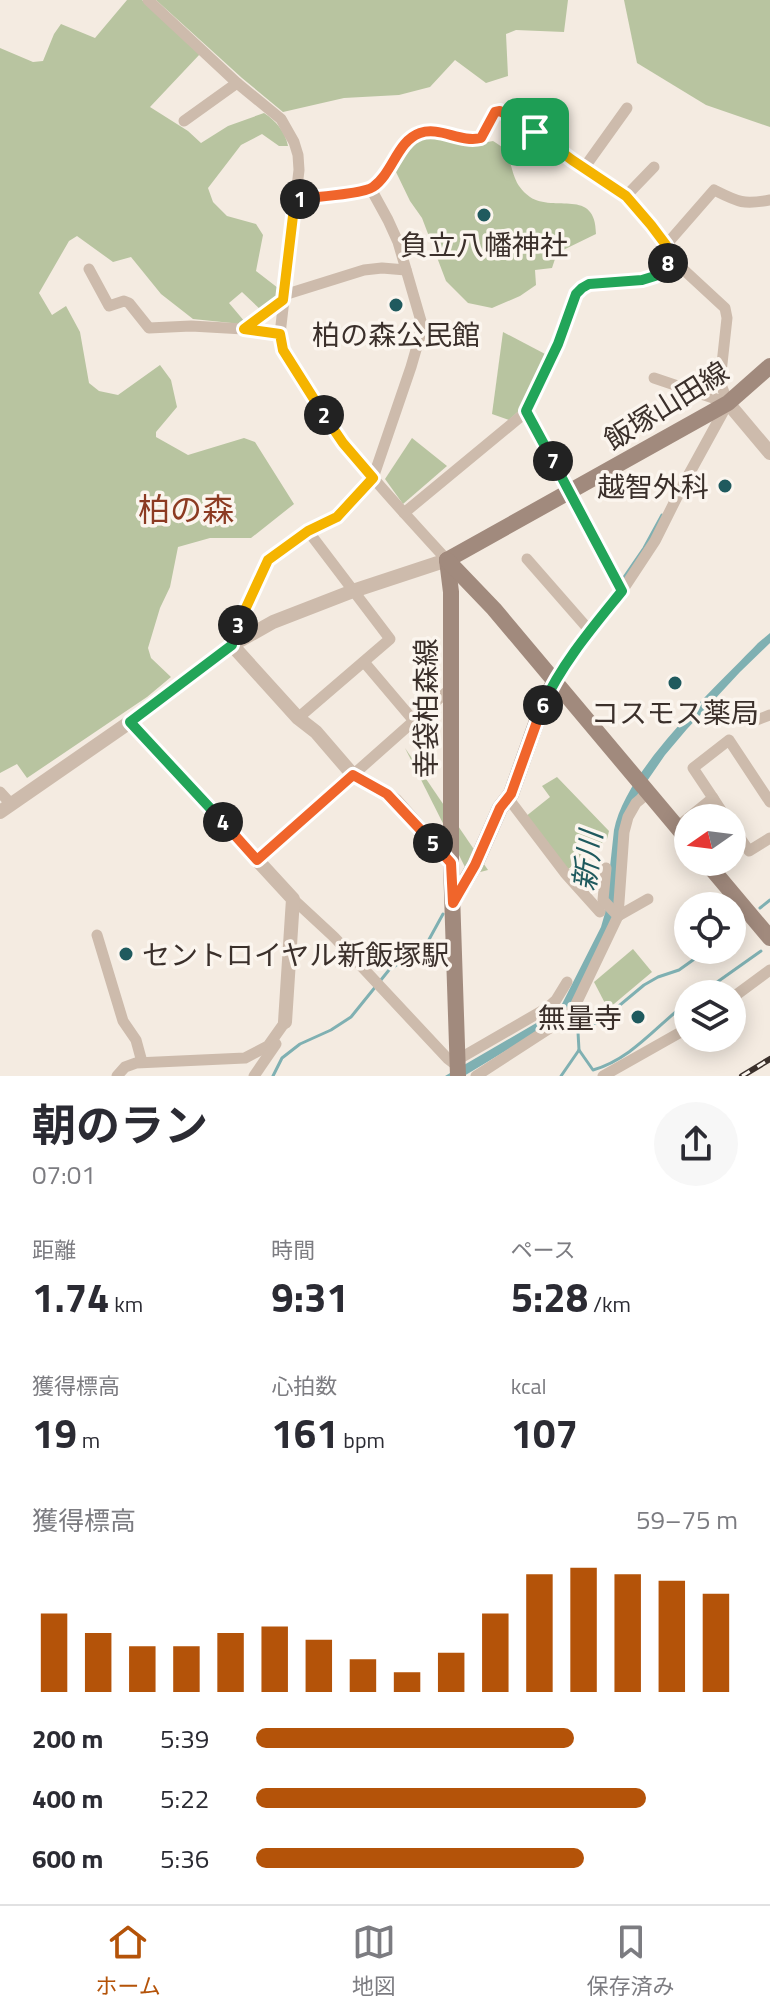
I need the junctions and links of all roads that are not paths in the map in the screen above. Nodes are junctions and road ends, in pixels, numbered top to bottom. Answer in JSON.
{"nodes":[{"id":1,"x":148,"y":0,"type":"edge"},
{"id":2,"x":237,"y":83,"type":"junction"},
{"id":3,"x":627,"y":108,"type":"dead end"},
{"id":4,"x":184,"y":121,"type":"dead end"},
{"id":5,"x":654,"y":167,"type":"dead end"},
{"id":6,"x":584,"y":168,"type":"junction"},
{"id":7,"x":371,"y":189,"type":"junction"},
{"id":8,"x":626,"y":196,"type":"junction"},
{"id":9,"x":295,"y":199,"type":"junction"},
{"id":10,"x":770,"y":200,"type":"edge"},
{"id":11,"x":666,"y":245,"type":"junction"},
{"id":12,"x":672,"y":259,"type":"junction"},
{"id":13,"x":89,"y":269,"type":"dead end"},
{"id":14,"x":406,"y":270,"type":"junction"},
{"id":15,"x":284,"y":298,"type":"junction"},
{"id":16,"x":244,"y":329,"type":"junction"},
{"id":17,"x":280,"y":334,"type":"junction"},
{"id":18,"x":770,"y":366,"type":"edge"},
{"id":19,"x":654,"y":378,"type":"dead end"},
{"id":20,"x":728,"y":403,"type":"junction"},
{"id":21,"x":526,"y":411,"type":"junction"},
{"id":22,"x":770,"y":453,"type":"edge"},
{"id":23,"x":373,"y":478,"type":"junction"},
{"id":24,"x":569,"y":493,"type":"junction"},
{"id":25,"x":404,"y":513,"type":"junction"},
{"id":26,"x":308,"y":531,"type":"junction"},
{"id":27,"x":527,"y":559,"type":"dead end"},
{"id":28,"x":447,"y":560,"type":"junction"},
{"id":29,"x":619,"y":587,"type":"junction"},
{"id":30,"x":353,"y":591,"type":"junction"},
{"id":31,"x":587,"y":628,"type":"junction"},
{"id":32,"x":232,"y":645,"type":"junction"},
{"id":33,"x":364,"y":662,"type":"junction"},
{"id":34,"x":554,"y":682,"type":"junction"},
{"id":35,"x":451,"y":688,"type":"junction"},
{"id":36,"x":770,"y":715,"type":"edge"},
{"id":37,"x":298,"y":718,"type":"junction"},
{"id":38,"x":414,"y":721,"type":"junction"},
{"id":39,"x":754,"y":721,"type":"dead end"},
{"id":40,"x":130,"y":722,"type":"junction"},
{"id":41,"x":353,"y":775,"type":"junction"},
{"id":42,"x":643,"y":787,"type":"junction"},
{"id":43,"x":0,"y":792,"type":"edge"},
{"id":44,"x":508,"y":798,"type":"junction"},
{"id":45,"x":713,"y":798,"type":"junction"},
{"id":46,"x":770,"y":802,"type":"edge"},
{"id":47,"x":706,"y":804,"type":"edge"},
{"id":48,"x":717,"y":804,"type":"edge"},
{"id":49,"x":6,"y":808,"type":"edge"},
{"id":50,"x":674,"y":823,"type":"edge"},
{"id":51,"x":770,"y":838,"type":"edge"},
{"id":52,"x":746,"y":847,"type":"edge"},
{"id":53,"x":257,"y":860,"type":"junction"},
{"id":54,"x":451,"y":863,"type":"junction"},
{"id":55,"x":606,"y":868,"type":"dead end"},
{"id":56,"x":718,"y":876,"type":"edge"},
{"id":57,"x":293,"y":899,"type":"junction"},
{"id":58,"x":648,"y":899,"type":"dead end"},
{"id":59,"x":453,"y":903,"type":"junction"},
{"id":60,"x":602,"y":907,"type":"junction"},
{"id":61,"x":616,"y":914,"type":"junction"},
{"id":62,"x":97,"y":935,"type":"dead end"},
{"id":63,"x":770,"y":938,"type":"edge"},
{"id":64,"x":770,"y":970,"type":"edge"},
{"id":65,"x":567,"y":982,"type":"dead end"},
{"id":66,"x":746,"y":988,"type":"edge"},
{"id":67,"x":285,"y":1022,"type":"junction"},
{"id":68,"x":674,"y":1036,"type":"edge"},
{"id":69,"x":245,"y":1058,"type":"junction"},
{"id":70,"x":142,"y":1062,"type":"junction"},
{"id":71,"x":457,"y":1067,"type":"edge"},
{"id":72,"x":117,"y":1076,"type":"edge"},
{"id":73,"x":254,"y":1076,"type":"edge"},
{"id":74,"x":476,"y":1076,"type":"edge"},
{"id":75,"x":603,"y":1076,"type":"edge"}],
"edges":[{"from":1,"to":2,"type":"street"},
{"from":2,"to":4,"type":"street"},
{"from":2,"to":9,"type":"street"},
{"from":3,"to":6,"type":"street"},
{"from":5,"to":8,"type":"street"},
{"from":6,"to":7,"type":"street"},
{"from":6,"to":8,"type":"street"},
{"from":7,"to":9,"type":"street"},
{"from":7,"to":14,"type":"street"},
{"from":8,"to":11,"type":"street"},
{"from":9,"to":15,"type":"street"},
{"from":10,"to":11,"type":"street"},
{"from":11,"to":12,"type":"street"},
{"from":12,"to":20,"type":"street"},
{"from":12,"to":21,"type":"street"},
{"from":13,"to":16,"type":"street"},
{"from":14,"to":15,"type":"street"},
{"from":14,"to":23,"type":"street"},
{"from":15,"to":16,"type":"street"},
{"from":15,"to":17,"type":"street"},
{"from":16,"to":17,"type":"street"},
{"from":17,"to":23,"type":"street"},
{"from":18,"to":20,"type":"main road","name":"飯塚山田線"},
{"from":19,"to":20,"type":"street"},
{"from":20,"to":22,"type":"street"},
{"from":20,"to":24,"type":"main road","name":"飯塚山田線"},
{"from":20,"to":29,"type":"street"},
{"from":21,"to":24,"type":"street"},
{"from":21,"to":25,"type":"street"},
{"from":23,"to":25,"type":"street"},
{"from":23,"to":26,"type":"street"},
{"from":24,"to":28,"type":"main road","name":"飯塚山田線"},
{"from":24,"to":29,"type":"street"},
{"from":25,"to":28,"type":"street"},
{"from":26,"to":30,"type":"street"},
{"from":26,"to":32,"type":"street"},
{"from":27,"to":31,"type":"street"},
{"from":28,"to":30,"type":"street"},
{"from":28,"to":34,"type":"main road"},
{"from":28,"to":35,"type":"main road","name":"幸袋柏森線"},
{"from":29,"to":31,"type":"street"},
{"from":30,"to":32,"type":"street"},
{"from":30,"to":33,"type":"street"},
{"from":31,"to":34,"type":"street"},
{"from":32,"to":37,"type":"street"},
{"from":32,"to":40,"type":"street"},
{"from":33,"to":37,"type":"street"},
{"from":33,"to":38,"type":"street"},
{"from":34,"to":42,"type":"main road"},
{"from":34,"to":44,"type":"main road"},
{"from":35,"to":38,"type":"street"},
{"from":35,"to":54,"type":"main road","name":"幸袋柏森線"},
{"from":36,"to":39,"type":"street"},
{"from":37,"to":41,"type":"street"},
{"from":38,"to":41,"type":"street"},
{"from":40,"to":49,"type":"street"},
{"from":40,"to":53,"type":"street"},
{"from":41,"to":53,"type":"street"},
{"from":41,"to":54,"type":"street"},
{"from":42,"to":50,"type":"main road"},
{"from":42,"to":61,"type":"street"},
{"from":43,"to":49,"type":"street"},
{"from":44,"to":59,"type":"main road"},
{"from":44,"to":60,"type":"street"},
{"from":45,"to":46,"type":"street"},
{"from":45,"to":47,"type":"street"},
{"from":45,"to":48,"type":"street"},
{"from":51,"to":52,"type":"street"},
{"from":53,"to":57,"type":"street"},
{"from":54,"to":59,"type":"main road","name":"幸袋柏森線"},
{"from":55,"to":60,"type":"street"},
{"from":56,"to":63,"type":"main road"},
{"from":57,"to":67,"type":"street"},
{"from":57,"to":71,"type":"street"},
{"from":58,"to":61,"type":"street"},
{"from":59,"to":71,"type":"main road","name":"幸袋柏森線"},
{"from":60,"to":61,"type":"street"},
{"from":61,"to":74,"type":"street"},
{"from":62,"to":70,"type":"street"},
{"from":64,"to":66,"type":"street"},
{"from":65,"to":71,"type":"street"},
{"from":67,"to":69,"type":"street"},
{"from":67,"to":73,"type":"street"},
{"from":68,"to":75,"type":"street"},
{"from":69,"to":70,"type":"street"},
{"from":69,"to":73,"type":"street"},
{"from":70,"to":72,"type":"street"}]}
